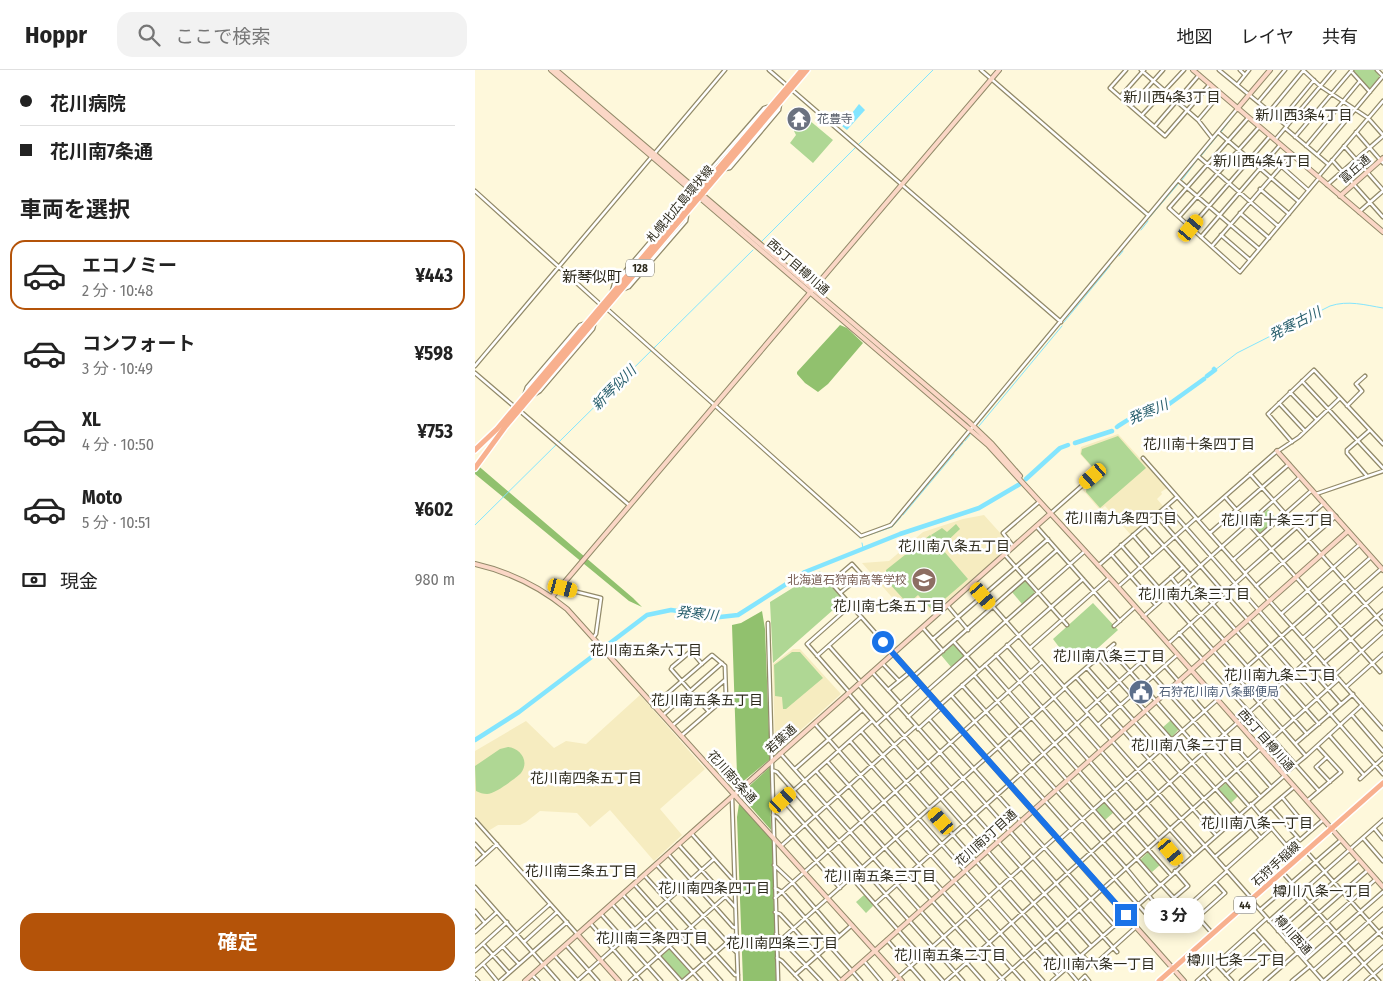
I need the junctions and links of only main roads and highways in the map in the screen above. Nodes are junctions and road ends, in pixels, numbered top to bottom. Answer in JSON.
{"nodes":[{"id":1,"x":805,"y":70,"type":"edge"},
{"id":2,"x":789,"y":88,"type":"junction"},
{"id":3,"x":699,"y":194,"type":"junction"},
{"id":4,"x":604,"y":307,"type":"junction"},
{"id":5,"x":517,"y":409,"type":"junction"},
{"id":6,"x":475,"y":450,"type":"edge"},
{"id":7,"x":475,"y":468,"type":"edge"},
{"id":8,"x":1383,"y":783,"type":"edge"},
{"id":9,"x":1159,"y":981,"type":"edge"}],
"edges":[{"from":1,"to":2,"type":"main road","name":"札幌北広島環状線","number":"128"},
{"from":1,"to":2,"type":"main road","name":"札幌北広島環状線","number":"128"},
{"from":2,"to":3,"type":"main road","name":"札幌北広島環状線","number":"128"},
{"from":2,"to":3,"type":"main road","name":"札幌北広島環状線","number":"128"},
{"from":3,"to":4,"type":"main road","name":"札幌北広島環状線","number":"128"},
{"from":3,"to":4,"type":"main road","name":"札幌北広島環状線","number":"128"},
{"from":4,"to":5,"type":"main road","name":"札幌北広島環状線","number":"128"},
{"from":4,"to":5,"type":"main road","name":"札幌北広島環状線","number":"128"},
{"from":5,"to":6,"type":"main road","name":"札幌北広島環状線","number":"128"},
{"from":5,"to":7,"type":"main road","name":"札幌北広島環状線","number":"128"},
{"from":8,"to":9,"type":"main road","name":"石狩手稲線","number":"44"}]}
